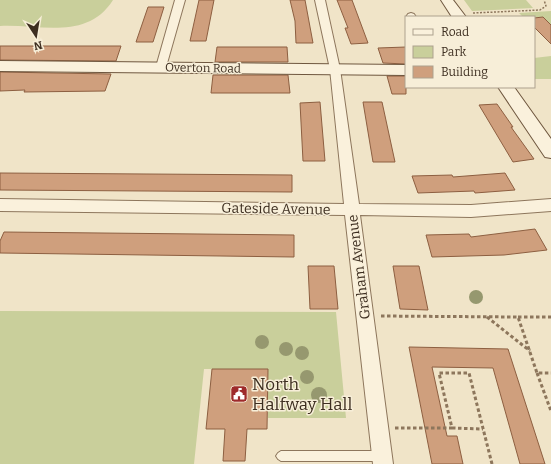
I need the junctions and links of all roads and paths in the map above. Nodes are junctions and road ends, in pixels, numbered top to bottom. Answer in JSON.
{"nodes":[{"id":1,"x":180,"y":0,"type":"edge"},
{"id":2,"x":320,"y":0,"type":"edge"},
{"id":3,"x":447,"y":0,"type":"edge"},
{"id":4,"x":544,"y":0,"type":"edge"},
{"id":5,"x":458,"y":16,"type":"edge"},
{"id":6,"x":0,"y":66,"type":"edge"},
{"id":7,"x":161,"y":67,"type":"junction"},
{"id":8,"x":335,"y":69,"type":"junction"},
{"id":9,"x":405,"y":70,"type":"edge"},
{"id":10,"x":507,"y":88,"type":"edge"},
{"id":11,"x":551,"y":152,"type":"edge"},
{"id":12,"x":0,"y":205,"type":"edge"},
{"id":13,"x":551,"y":205,"type":"edge"},
{"id":14,"x":352,"y":210,"type":"junction"},
{"id":15,"x":365,"y":316,"type":"junction"},
{"id":16,"x":486,"y":317,"type":"junction"},
{"id":17,"x":518,"y":317,"type":"junction"},
{"id":18,"x":551,"y":317,"type":"edge"},
{"id":19,"x":530,"y":351,"type":"junction"},
{"id":20,"x":537,"y":373,"type":"junction"},
{"id":21,"x":551,"y":373,"type":"edge"},
{"id":22,"x":551,"y":411,"type":"edge"},
{"id":23,"x":379,"y":428,"type":"junction"},
{"id":24,"x":452,"y":428,"type":"junction"},
{"id":25,"x":483,"y":429,"type":"junction"},
{"id":26,"x":281,"y":456,"type":"dead end"},
{"id":27,"x":383,"y":460,"type":"edge"},
{"id":28,"x":492,"y":464,"type":"edge"}],
"edges":[{"from":1,"to":7,"type":"street"},
{"from":2,"to":8,"type":"street","name":"Graham Avenue"},
{"from":3,"to":5,"type":"street"},
{"from":4,"to":5,"type":"path"},
{"from":6,"to":7,"type":"street","name":"Overton Road"},
{"from":7,"to":8,"type":"street","name":"Overton Road"},
{"from":8,"to":9,"type":"street","name":"Overton Road"},
{"from":8,"to":14,"type":"street","name":"Graham Avenue"},
{"from":10,"to":11,"type":"street"},
{"from":12,"to":14,"type":"street","name":"Gateside Avenue"},
{"from":13,"to":14,"type":"street","name":"Gateside Avenue"},
{"from":14,"to":15,"type":"street","name":"Graham Avenue"},
{"from":15,"to":16,"type":"path"},
{"from":15,"to":23,"type":"street","name":"Graham Avenue"},
{"from":16,"to":17,"type":"path"},
{"from":16,"to":19,"type":"path"},
{"from":17,"to":18,"type":"path"},
{"from":17,"to":19,"type":"path"},
{"from":19,"to":20,"type":"path"},
{"from":20,"to":21,"type":"path"},
{"from":20,"to":22,"type":"path"},
{"from":23,"to":24,"type":"path"},
{"from":23,"to":27,"type":"street","name":"Graham Avenue"},
{"from":24,"to":25,"type":"path"},
{"from":24,"to":25,"type":"path"},
{"from":25,"to":28,"type":"path"},
{"from":26,"to":27,"type":"lane"}]}
